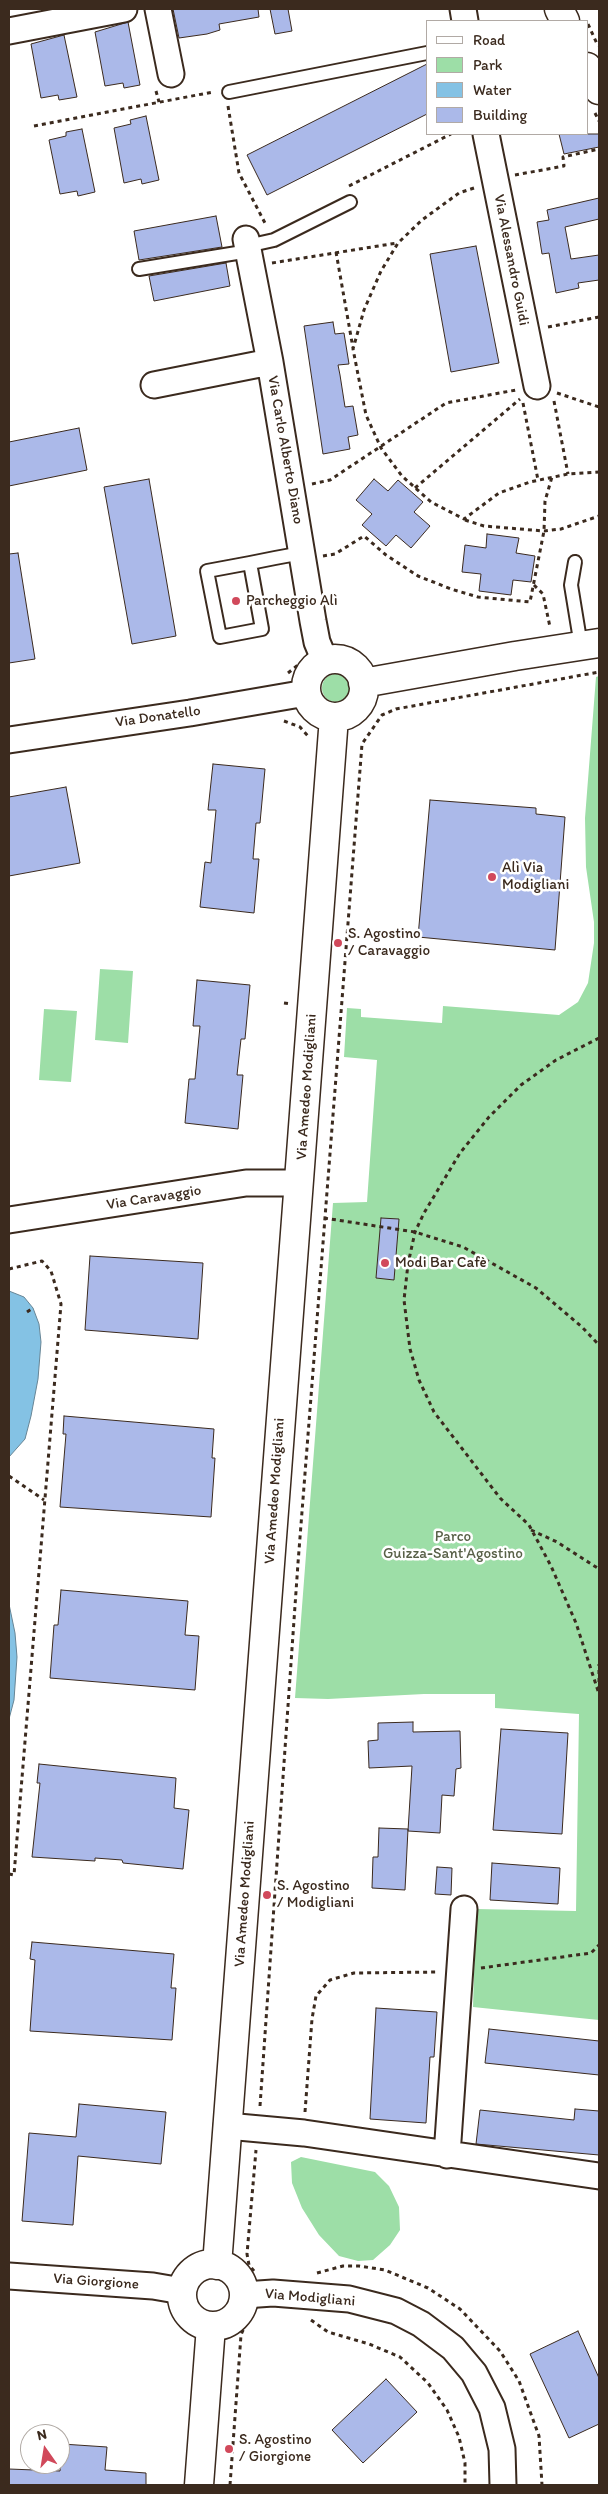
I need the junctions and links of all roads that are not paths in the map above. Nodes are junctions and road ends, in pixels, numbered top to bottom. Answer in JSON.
{"nodes":[{"id":1,"x":124,"y":9,"type":"edge"},
{"id":2,"x":158,"y":9,"type":"edge"},
{"id":3,"x":559,"y":9,"type":"edge"},
{"id":4,"x":575,"y":18,"type":"edge"},
{"id":5,"x":9,"y":31,"type":"edge"},
{"id":6,"x":426,"y":53,"type":"edge"},
{"id":7,"x":588,"y":69,"type":"edge"},
{"id":8,"x":171,"y":74,"type":"dead end"},
{"id":9,"x":599,"y":90,"type":"edge"},
{"id":10,"x":229,"y":92,"type":"dead end"},
{"id":11,"x":486,"y":135,"type":"edge"},
{"id":12,"x":350,"y":202,"type":"dead end"},
{"id":13,"x":248,"y":250,"type":"junction"},
{"id":14,"x":139,"y":269,"type":"dead end"},
{"id":15,"x":270,"y":362,"type":"junction"},
{"id":16,"x":154,"y":385,"type":"dead end"},
{"id":17,"x":537,"y":386,"type":"road end"},
{"id":18,"x":303,"y":556,"type":"junction"},
{"id":19,"x":575,"y":562,"type":"dead end"},
{"id":20,"x":250,"y":563,"type":"junction"},
{"id":21,"x":590,"y":645,"type":"edge"},
{"id":22,"x":325,"y":661,"type":"junction"},
{"id":23,"x":364,"y":684,"type":"junction"},
{"id":24,"x":306,"y":693,"type":"junction"},
{"id":25,"x":334,"y":717,"type":"junction"},
{"id":26,"x":9,"y":740,"type":"edge"},
{"id":27,"x":299,"y":1183,"type":"junction"},
{"id":28,"x":9,"y":1220,"type":"edge"},
{"id":29,"x":464,"y":1909,"type":"dead end"},
{"id":30,"x":227,"y":2126,"type":"junction"},
{"id":31,"x":447,"y":2155,"type":"junction"},
{"id":32,"x":599,"y":2176,"type":"edge"},
{"id":33,"x":217,"y":2264,"type":"junction"},
{"id":34,"x":9,"y":2276,"type":"edge"},
{"id":35,"x":182,"y":2291,"type":"junction"},
{"id":36,"x":251,"y":2294,"type":"junction"},
{"id":37,"x":211,"y":2326,"type":"junction"},
{"id":38,"x":200,"y":2485,"type":"edge"},
{"id":39,"x":503,"y":2485,"type":"edge"}],
"edges":[{"from":1,"to":5,"type":"street"},
{"from":2,"to":8,"type":"street"},
{"from":3,"to":4,"type":"street"},
{"from":6,"to":10,"type":"lane"},
{"from":7,"to":9,"type":"street"},
{"from":11,"to":17,"type":"street","name":"Via Alessandro Guidi"},
{"from":12,"to":13,"type":"lane"},
{"from":13,"to":14,"type":"lane"},
{"from":13,"to":15,"type":"street","name":"Via Carlo Alberto Diano"},
{"from":15,"to":16,"type":"street"},
{"from":15,"to":18,"type":"street","name":"Via Carlo Alberto Diano"},
{"from":18,"to":20,"type":"lane"},
{"from":18,"to":22,"type":"street","name":"Via Carlo Alberto Diano"},
{"from":19,"to":21,"type":"lane"},
{"from":20,"to":20,"type":"lane"},
{"from":21,"to":23,"type":"street"},
{"from":22,"to":23,"type":"street"},
{"from":22,"to":24,"type":"street"},
{"from":23,"to":25,"type":"street"},
{"from":24,"to":25,"type":"street"},
{"from":24,"to":26,"type":"street","name":"Via Donatello"},
{"from":25,"to":27,"type":"street","name":"Via Amedeo Modigliani"},
{"from":27,"to":28,"type":"street","name":"Via Caravaggio"},
{"from":27,"to":30,"type":"street","name":"Via Amedeo Modigliani"},
{"from":29,"to":31,"type":"street"},
{"from":30,"to":31,"type":"street"},
{"from":30,"to":33,"type":"street","name":"Via Amedeo Modigliani"},
{"from":31,"to":32,"type":"street"},
{"from":33,"to":35,"type":"street"},
{"from":33,"to":36,"type":"street"},
{"from":34,"to":35,"type":"street","name":"Via Giorgione"},
{"from":35,"to":37,"type":"street"},
{"from":36,"to":37,"type":"street"},
{"from":36,"to":39,"type":"street","name":"Via Modigliani"},
{"from":37,"to":38,"type":"street"}]}
